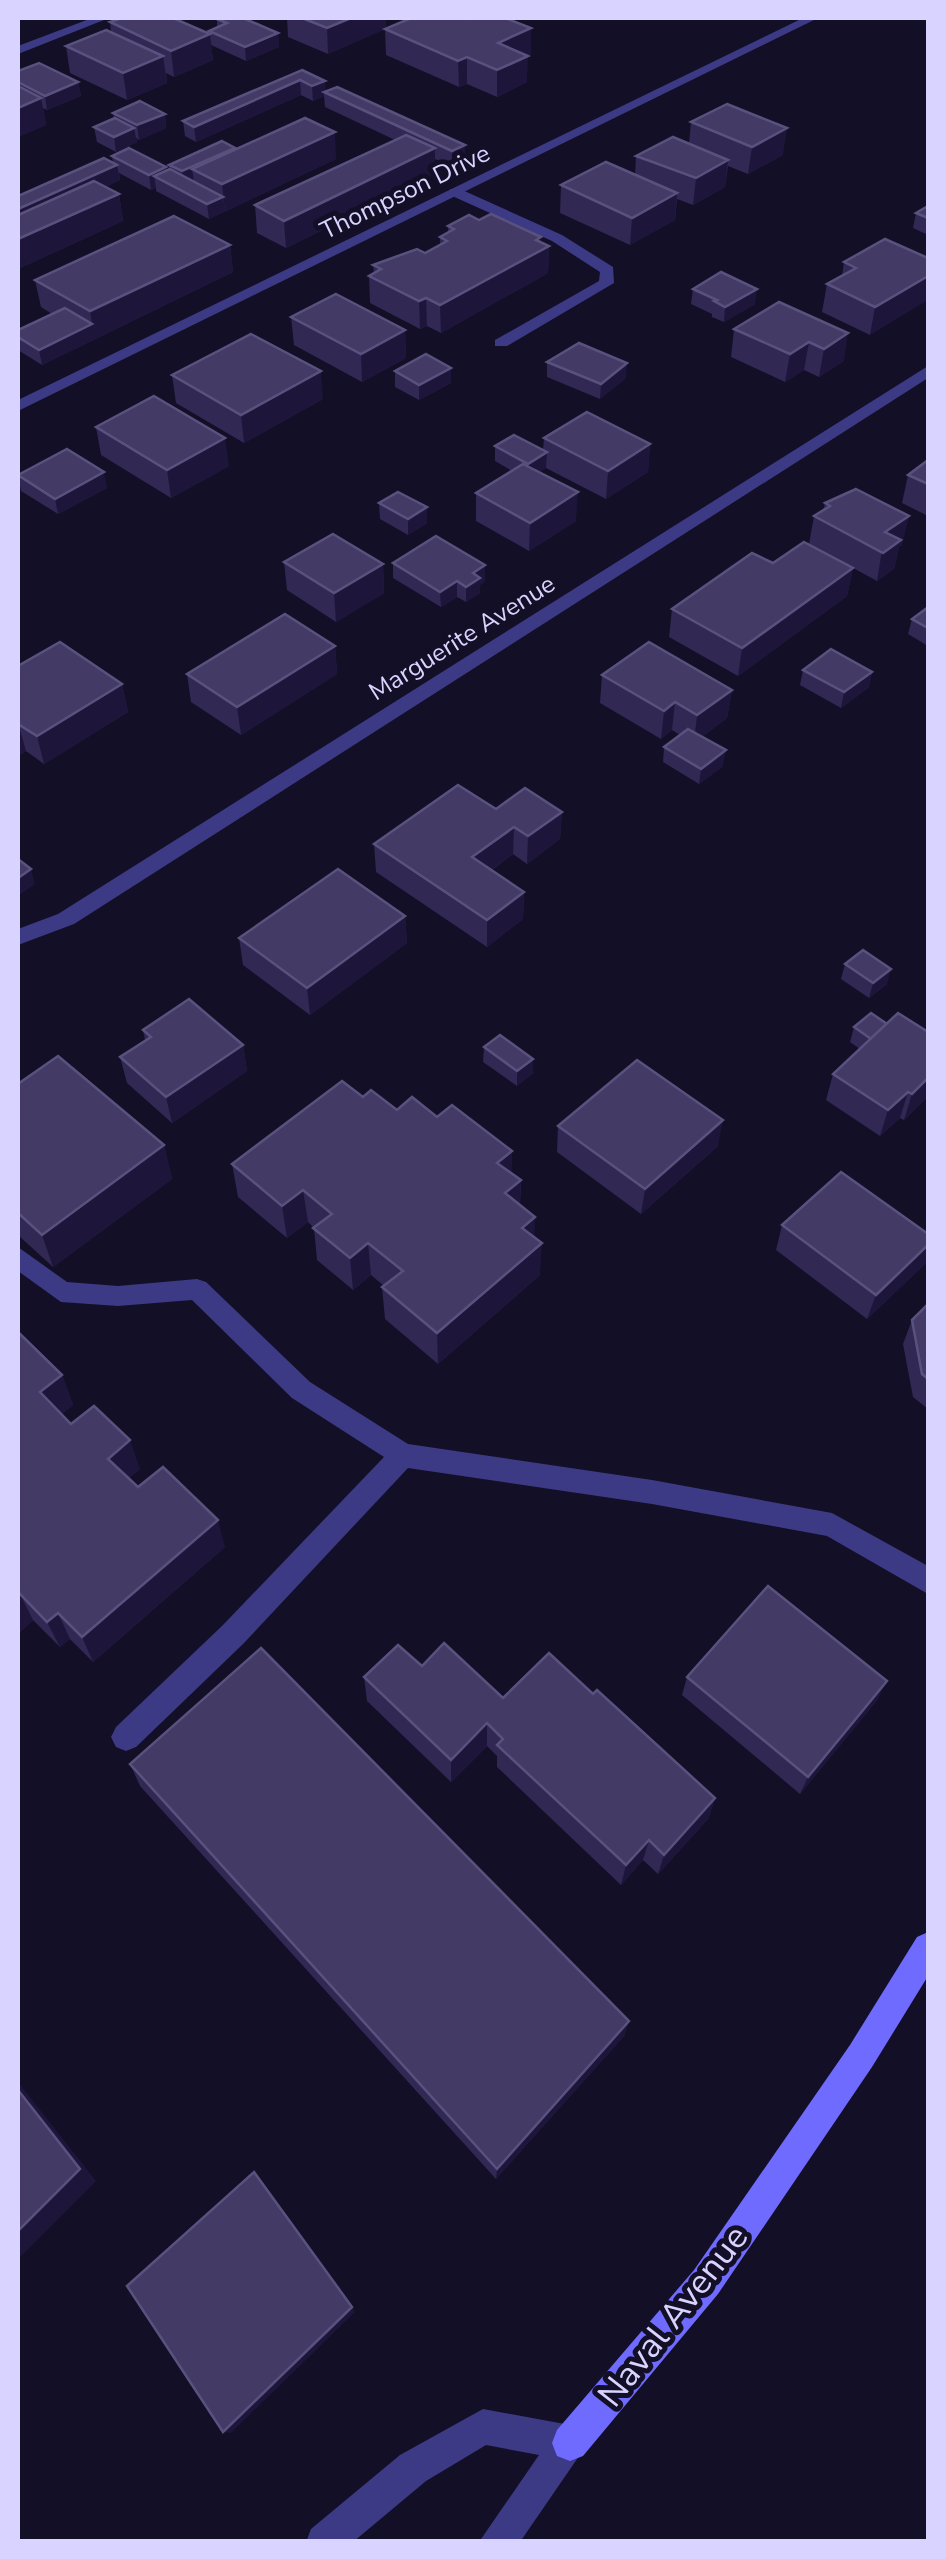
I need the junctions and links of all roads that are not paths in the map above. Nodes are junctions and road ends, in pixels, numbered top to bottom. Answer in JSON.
{"nodes":[{"id":1,"x":102,"y":18,"type":"edge"},
{"id":2,"x":812,"y":18,"type":"edge"},
{"id":3,"x":18,"y":50,"type":"edge"},
{"id":4,"x":455,"y":192,"type":"junction"},
{"id":5,"x":502,"y":343,"type":"dead end"},
{"id":6,"x":928,"y":372,"type":"edge"},
{"id":7,"x":18,"y":406,"type":"edge"},
{"id":8,"x":18,"y":936,"type":"edge"},
{"id":9,"x":18,"y":1257,"type":"edge"},
{"id":10,"x":403,"y":1455,"type":"junction"},
{"id":11,"x":928,"y":1581,"type":"edge"},
{"id":12,"x":126,"y":1738,"type":"dead end"},
{"id":13,"x":928,"y":1948,"type":"edge"},
{"id":14,"x":570,"y":2443,"type":"junction"},
{"id":15,"x":324,"y":2542,"type":"edge"},
{"id":16,"x":496,"y":2542,"type":"edge"}],
"edges":[{"from":1,"to":3,"type":"street"},
{"from":2,"to":4,"type":"street","name":"Thompson Drive"},
{"from":4,"to":5,"type":"street"},
{"from":4,"to":7,"type":"street","name":"Thompson Drive"},
{"from":6,"to":8,"type":"street","name":"Marguerite Avenue"},
{"from":9,"to":10,"type":"street"},
{"from":10,"to":11,"type":"street"},
{"from":10,"to":12,"type":"street"},
{"from":13,"to":14,"type":"street","name":"Naval Avenue"},
{"from":14,"to":15,"type":"street"},
{"from":14,"to":16,"type":"street"}]}
